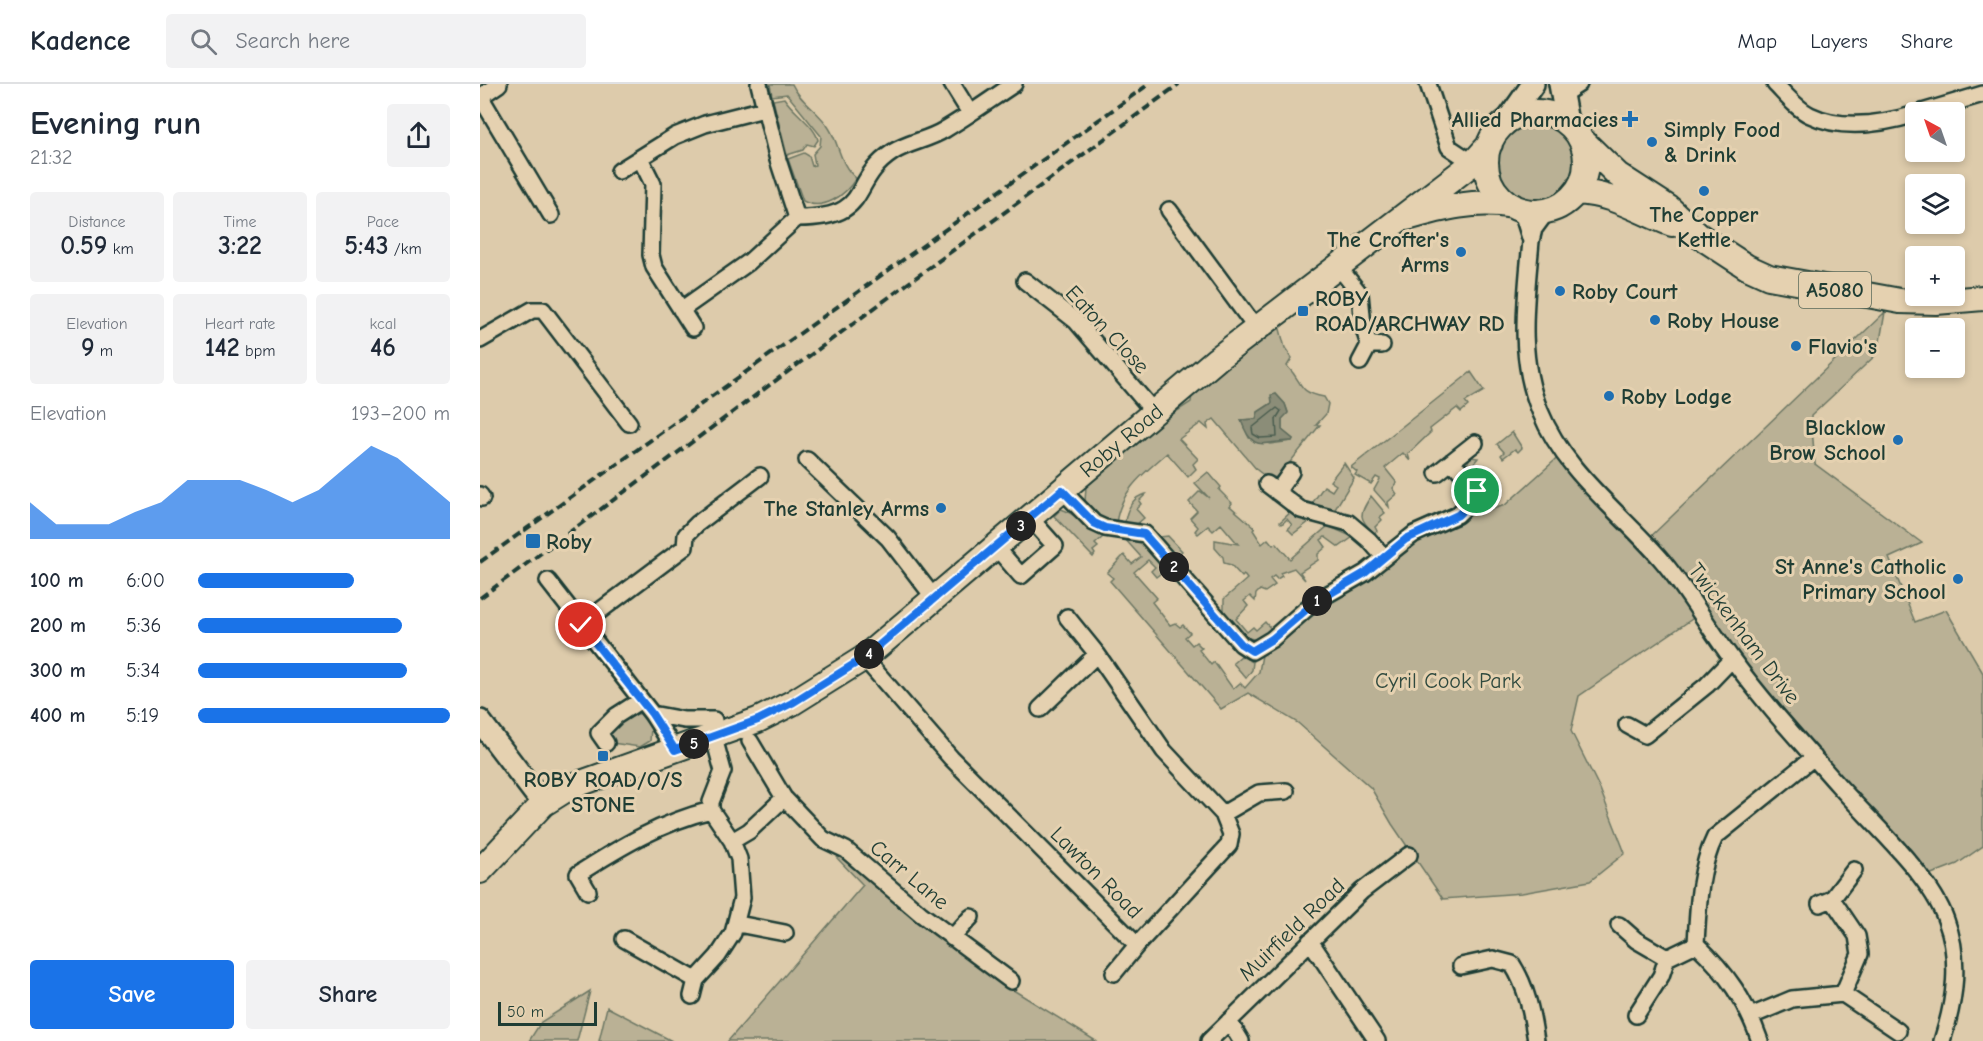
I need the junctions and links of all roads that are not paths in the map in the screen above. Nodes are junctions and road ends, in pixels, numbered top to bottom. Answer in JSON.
{"nodes":[{"id":1,"x":499,"y":84,"type":"edge"},
{"id":2,"x":759,"y":84,"type":"edge"},
{"id":3,"x":951,"y":84,"type":"edge"},
{"id":4,"x":1014,"y":84,"type":"edge"},
{"id":5,"x":1428,"y":84,"type":"edge"},
{"id":6,"x":1533,"y":84,"type":"edge"},
{"id":7,"x":1775,"y":84,"type":"edge"},
{"id":8,"x":1567,"y":88,"type":"edge"},
{"id":9,"x":1983,"y":94,"type":"edge"},
{"id":10,"x":480,"y":97,"type":"edge"},
{"id":11,"x":1956,"y":102,"type":"edge"},
{"id":12,"x":764,"y":109,"type":"junction"},
{"id":13,"x":970,"y":113,"type":"junction"},
{"id":14,"x":1905,"y":117,"type":"edge"},
{"id":15,"x":1508,"y":121,"type":"junction"},
{"id":16,"x":1574,"y":130,"type":"junction"},
{"id":17,"x":1490,"y":144,"type":"junction"},
{"id":18,"x":640,"y":158,"type":"junction"},
{"id":19,"x":1473,"y":163,"type":"junction"},
{"id":20,"x":619,"y":171,"type":"dead end"},
{"id":21,"x":1576,"y":192,"type":"junction"},
{"id":22,"x":1517,"y":208,"type":"junction"},
{"id":23,"x":1169,"y":210,"type":"dead end"},
{"id":24,"x":1548,"y":210,"type":"junction"},
{"id":25,"x":551,"y":215,"type":"dead end"},
{"id":26,"x":797,"y":218,"type":"junction"},
{"id":27,"x":1396,"y":220,"type":"junction"},
{"id":28,"x":1698,"y":235,"type":"junction"},
{"id":29,"x":1531,"y":241,"type":"junction"},
{"id":30,"x":1337,"y":265,"type":"junction"},
{"id":31,"x":1025,"y":280,"type":"dead end"},
{"id":32,"x":1983,"y":298,"type":"edge"},
{"id":33,"x":681,"y":310,"type":"junction"},
{"id":34,"x":693,"y":328,"type":"dead end"},
{"id":35,"x":1256,"y":328,"type":"junction"},
{"id":36,"x":480,"y":340,"type":"edge"},
{"id":37,"x":1360,"y":362,"type":"dead end"},
{"id":38,"x":1154,"y":412,"type":"junction"},
{"id":39,"x":628,"y":423,"type":"dead end"},
{"id":40,"x":1475,"y":442,"type":"dead end"},
{"id":41,"x":807,"y":460,"type":"dead end"},
{"id":42,"x":1452,"y":461,"type":"junction"},
{"id":43,"x":1291,"y":472,"type":"dead end"},
{"id":44,"x":1437,"y":473,"type":"dead end"},
{"id":45,"x":760,"y":476,"type":"dead end"},
{"id":46,"x":1062,"y":490,"type":"junction"},
{"id":47,"x":1030,"y":518,"type":"junction"},
{"id":48,"x":996,"y":548,"type":"junction"},
{"id":49,"x":1384,"y":557,"type":"junction"},
{"id":50,"x":548,"y":581,"type":"dead end"},
{"id":51,"x":935,"y":598,"type":"junction"},
{"id":52,"x":1067,"y":617,"type":"dead end"},
{"id":53,"x":581,"y":625,"type":"junction"},
{"id":54,"x":1096,"y":654,"type":"junction"},
{"id":55,"x":864,"y":658,"type":"junction"},
{"id":56,"x":1732,"y":660,"type":"junction"},
{"id":57,"x":640,"y":700,"type":"junction"},
{"id":58,"x":1040,"y":709,"type":"dead end"},
{"id":59,"x":652,"y":714,"type":"junction"},
{"id":60,"x":480,"y":721,"type":"edge"},
{"id":61,"x":1627,"y":725,"type":"dead end"},
{"id":62,"x":714,"y":729,"type":"junction"},
{"id":63,"x":750,"y":741,"type":"dead end"},
{"id":64,"x":606,"y":743,"type":"dead end"},
{"id":65,"x":675,"y":750,"type":"junction"},
{"id":66,"x":1814,"y":758,"type":"junction"},
{"id":67,"x":1286,"y":791,"type":"dead end"},
{"id":68,"x":784,"y":798,"type":"junction"},
{"id":69,"x":543,"y":804,"type":"junction"},
{"id":70,"x":711,"y":810,"type":"junction"},
{"id":71,"x":1223,"y":814,"type":"junction"},
{"id":72,"x":732,"y":841,"type":"junction"},
{"id":73,"x":1409,"y":855,"type":"dead end"},
{"id":74,"x":1854,"y":870,"type":"dead end"},
{"id":75,"x":480,"y":871,"type":"edge"},
{"id":76,"x":588,"y":891,"type":"dead end"},
{"id":77,"x":971,"y":917,"type":"dead end"},
{"id":78,"x":738,"y":924,"type":"junction"},
{"id":79,"x":1619,"y":925,"type":"dead end"},
{"id":80,"x":785,"y":933,"type":"dead end"},
{"id":81,"x":952,"y":938,"type":"junction"},
{"id":82,"x":624,"y":939,"type":"dead end"},
{"id":83,"x":1310,"y":941,"type":"junction"},
{"id":84,"x":1696,"y":944,"type":"junction"},
{"id":85,"x":1137,"y":945,"type":"junction"},
{"id":86,"x":1666,"y":958,"type":"junction"},
{"id":87,"x":1461,"y":966,"type":"dead end"},
{"id":88,"x":1114,"y":973,"type":"dead end"},
{"id":89,"x":696,"y":980,"type":"junction"},
{"id":90,"x":1011,"y":981,"type":"dead end"},
{"id":91,"x":1843,"y":994,"type":"junction"},
{"id":92,"x":692,"y":996,"type":"dead end"},
{"id":93,"x":1636,"y":1015,"type":"dead end"},
{"id":94,"x":1751,"y":1016,"type":"junction"},
{"id":95,"x":1228,"y":1021,"type":"junction"},
{"id":96,"x":1898,"y":1031,"type":"dead end"},
{"id":97,"x":1209,"y":1041,"type":"edge"},
{"id":98,"x":1242,"y":1041,"type":"edge"},
{"id":99,"x":1377,"y":1041,"type":"edge"},
{"id":100,"x":1536,"y":1041,"type":"edge"},
{"id":101,"x":1760,"y":1041,"type":"edge"},
{"id":102,"x":1942,"y":1041,"type":"edge"}],
"edges":[{"from":1,"to":10,"type":"street"},
{"from":2,"to":12,"type":"street"},
{"from":3,"to":13,"type":"street"},
{"from":4,"to":13,"type":"street"},
{"from":5,"to":19,"type":"street"},
{"from":6,"to":15,"type":"street"},
{"from":7,"to":14,"type":"street"},
{"from":8,"to":16,"type":"street"},
{"from":9,"to":11,"type":"street"},
{"from":10,"to":25,"type":"street"},
{"from":12,"to":18,"type":"street"},
{"from":12,"to":26,"type":"street"},
{"from":13,"to":26,"type":"street"},
{"from":15,"to":16,"type":"main road","number":"A5080"},
{"from":15,"to":17,"type":"main road"},
{"from":16,"to":21,"type":"main road"},
{"from":16,"to":28,"type":"main road","number":"A5080"},
{"from":17,"to":19,"type":"main road","name":"Roby Road"},
{"from":17,"to":22,"type":"main road"},
{"from":18,"to":20,"type":"street"},
{"from":18,"to":33,"type":"street"},
{"from":19,"to":27,"type":"main road","name":"Roby Road"},
{"from":21,"to":24,"type":"main road"},
{"from":21,"to":28,"type":"main road","number":"A5080"},
{"from":22,"to":24,"type":"main road"},
{"from":22,"to":27,"type":"main road","name":"Roby Road"},
{"from":22,"to":29,"type":"street","name":"Twickenham Drive"},
{"from":23,"to":35,"type":"street"},
{"from":24,"to":29,"type":"street","name":"Twickenham Drive"},
{"from":26,"to":33,"type":"street"},
{"from":27,"to":30,"type":"main road","name":"Roby Road"},
{"from":28,"to":32,"type":"main road","number":"A5080"},
{"from":29,"to":56,"type":"street","name":"Twickenham Drive"},
{"from":30,"to":35,"type":"main road","name":"Roby Road"},
{"from":30,"to":37,"type":"street"},
{"from":31,"to":38,"type":"street","name":"Eaton Close"},
{"from":33,"to":34,"type":"street"},
{"from":35,"to":38,"type":"main road","name":"Roby Road"},
{"from":36,"to":39,"type":"street"},
{"from":38,"to":46,"type":"main road","name":"Roby Road"},
{"from":40,"to":42,"type":"street"},
{"from":41,"to":51,"type":"street"},
{"from":42,"to":44,"type":"street"},
{"from":42,"to":49,"type":"street"},
{"from":43,"to":49,"type":"street"},
{"from":45,"to":53,"type":"street"},
{"from":46,"to":47,"type":"main road","name":"Roby Road"},
{"from":46,"to":49,"type":"street"},
{"from":47,"to":48,"type":"main road","name":"Roby Road"},
{"from":47,"to":48,"type":"street"},
{"from":48,"to":51,"type":"main road","name":"Roby Road"},
{"from":50,"to":53,"type":"street"},
{"from":51,"to":55,"type":"main road","name":"Roby Road"},
{"from":52,"to":54,"type":"street"},
{"from":53,"to":57,"type":"street"},
{"from":54,"to":58,"type":"street"},
{"from":54,"to":71,"type":"street"},
{"from":55,"to":62,"type":"main road","name":"Roby Road"},
{"from":55,"to":85,"type":"street","name":"Lawton Road"},
{"from":56,"to":61,"type":"street"},
{"from":56,"to":66,"type":"street","name":"Twickenham Drive"},
{"from":57,"to":59,"type":"street"},
{"from":57,"to":64,"type":"street"},
{"from":59,"to":62,"type":"street"},
{"from":59,"to":65,"type":"street"},
{"from":60,"to":69,"type":"street"},
{"from":62,"to":65,"type":"main road","name":"Roby Road"},
{"from":62,"to":70,"type":"street"},
{"from":63,"to":68,"type":"street","name":"Carr Lane"},
{"from":65,"to":69,"type":"main road","name":"Roby Road"},
{"from":66,"to":84,"type":"street"},
{"from":66,"to":102,"type":"street","name":"Twickenham Drive"},
{"from":67,"to":71,"type":"street"},
{"from":68,"to":72,"type":"street"},
{"from":68,"to":81,"type":"street","name":"Carr Lane"},
{"from":69,"to":75,"type":"main road","name":"Roby Road"},
{"from":70,"to":72,"type":"street"},
{"from":70,"to":76,"type":"street"},
{"from":71,"to":85,"type":"street","name":"Lawton Road"},
{"from":72,"to":78,"type":"street"},
{"from":73,"to":83,"type":"street","name":"Muirfield Road"},
{"from":74,"to":91,"type":"street"},
{"from":77,"to":81,"type":"street"},
{"from":78,"to":80,"type":"street"},
{"from":78,"to":89,"type":"street"},
{"from":79,"to":86,"type":"street"},
{"from":81,"to":90,"type":"street","name":"Carr Lane"},
{"from":82,"to":89,"type":"street"},
{"from":83,"to":95,"type":"street","name":"Muirfield Road"},
{"from":83,"to":99,"type":"street"},
{"from":84,"to":86,"type":"street"},
{"from":84,"to":94,"type":"street"},
{"from":85,"to":88,"type":"street"},
{"from":86,"to":93,"type":"street"},
{"from":87,"to":100,"type":"street"},
{"from":89,"to":92,"type":"street"},
{"from":91,"to":94,"type":"street"},
{"from":91,"to":96,"type":"street"},
{"from":94,"to":101,"type":"street"},
{"from":95,"to":97,"type":"street","name":"Muirfield Road"},
{"from":95,"to":98,"type":"street"}]}
